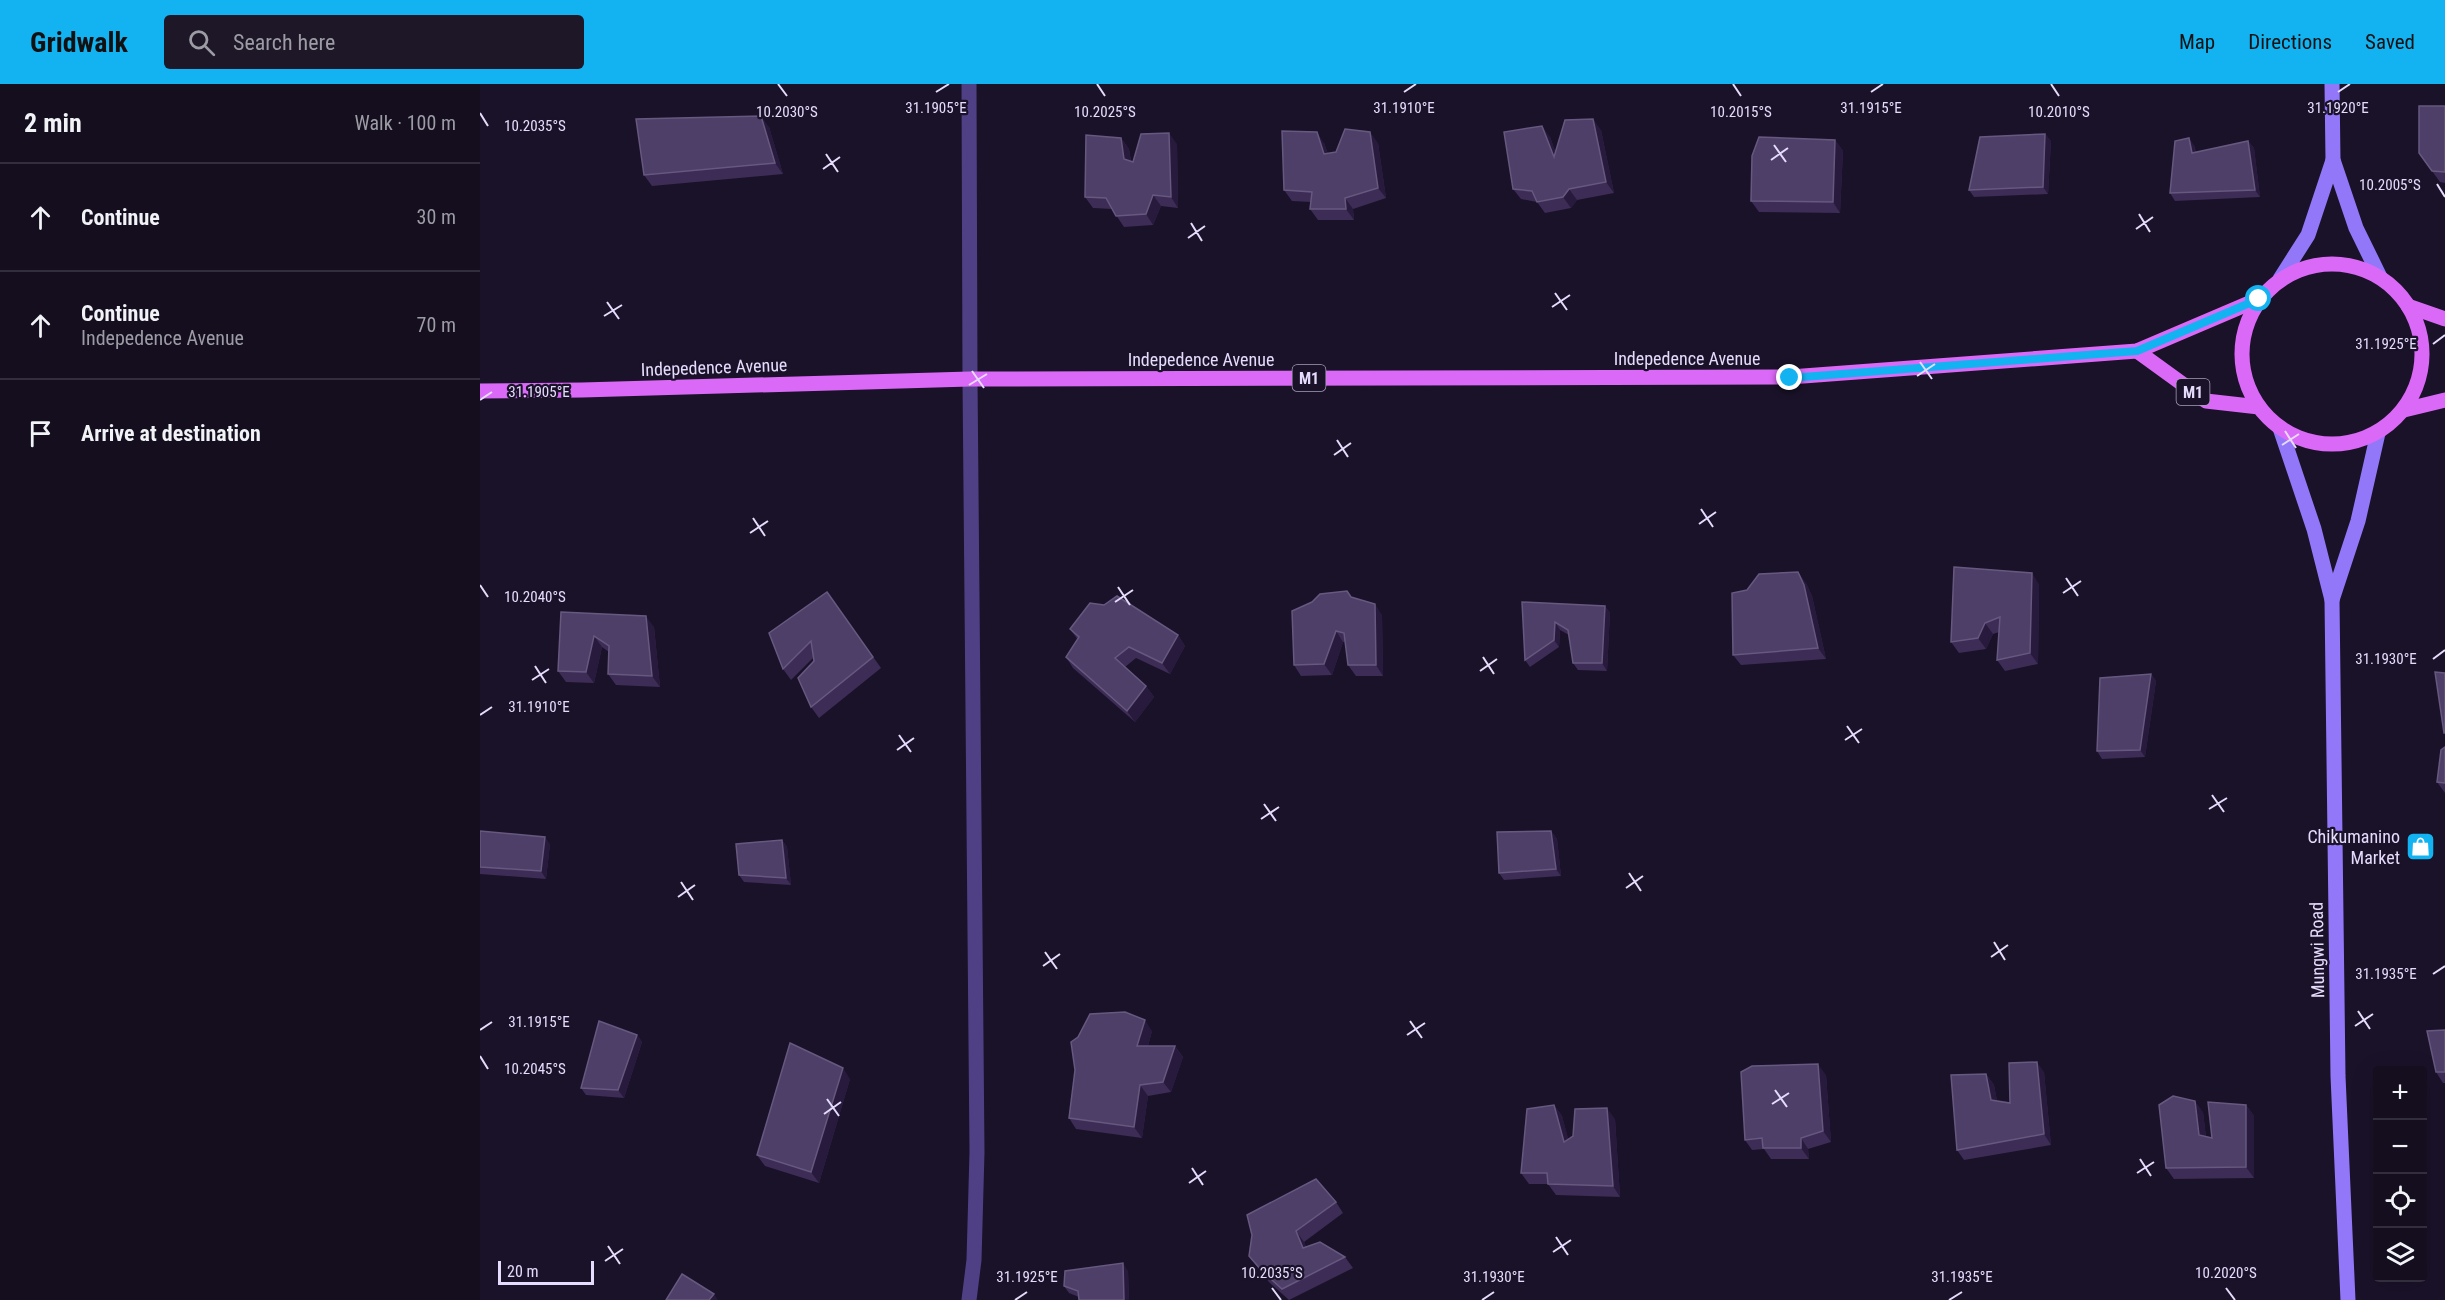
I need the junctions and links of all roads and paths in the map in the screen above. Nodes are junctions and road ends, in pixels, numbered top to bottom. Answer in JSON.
{"nodes":[{"id":1,"x":969,"y":84,"type":"edge"},
{"id":2,"x":2332,"y":84,"type":"edge"},
{"id":3,"x":2333,"y":160,"type":"junction"},
{"id":4,"x":2380,"y":277,"type":"junction"},
{"id":5,"x":2280,"y":279,"type":"junction"},
{"id":6,"x":2259,"y":299,"type":"junction"},
{"id":7,"x":2408,"y":306,"type":"junction"},
{"id":8,"x":2445,"y":319,"type":"edge"},
{"id":9,"x":2137,"y":351,"type":"junction"},
{"id":10,"x":970,"y":379,"type":"junction"},
{"id":11,"x":480,"y":391,"type":"edge"},
{"id":12,"x":2445,"y":400,"type":"edge"},
{"id":13,"x":2259,"y":407,"type":"junction"},
{"id":14,"x":2404,"y":410,"type":"junction"},
{"id":15,"x":2280,"y":428,"type":"junction"},
{"id":16,"x":2378,"y":432,"type":"junction"},
{"id":17,"x":2332,"y":600,"type":"junction"},
{"id":18,"x":969,"y":1300,"type":"edge"},
{"id":19,"x":2348,"y":1300,"type":"edge"}],
"edges":[{"from":1,"to":10,"type":"street"},
{"from":2,"to":3,"type":"main road"},
{"from":3,"to":4,"type":"main road"},
{"from":3,"to":5,"type":"main road"},
{"from":4,"to":5,"type":"main road","number":"M1"},
{"from":4,"to":7,"type":"main road","number":"M1"},
{"from":5,"to":6,"type":"main road","number":"M1"},
{"from":6,"to":9,"type":"main road","number":"M1"},
{"from":6,"to":13,"type":"main road","number":"M1"},
{"from":7,"to":8,"type":"main road","number":"M1"},
{"from":7,"to":14,"type":"main road","number":"M1"},
{"from":9,"to":10,"type":"main road","name":"Indepedence Avenue","number":"M1"},
{"from":9,"to":13,"type":"main road","number":"M1"},
{"from":10,"to":11,"type":"main road","name":"Indepedence Avenue","number":"M1"},
{"from":10,"to":18,"type":"street"},
{"from":12,"to":14,"type":"main road","number":"M1"},
{"from":13,"to":15,"type":"main road","number":"M1"},
{"from":14,"to":16,"type":"main road","number":"M1"},
{"from":15,"to":16,"type":"main road","number":"M1"},
{"from":15,"to":17,"type":"main road"},
{"from":16,"to":17,"type":"main road"},
{"from":17,"to":19,"type":"main road","name":"Mungwi Road"}]}
